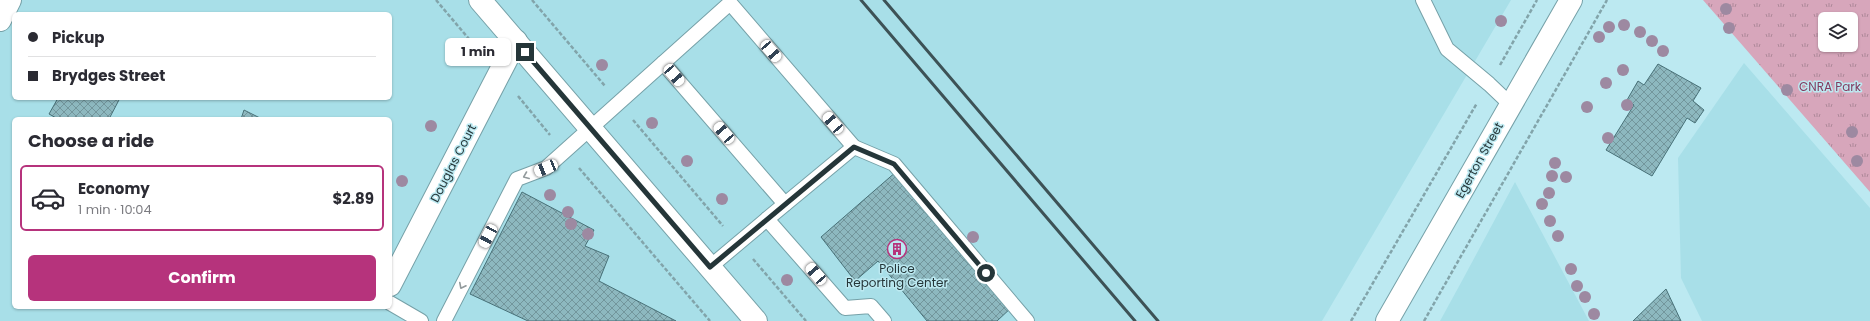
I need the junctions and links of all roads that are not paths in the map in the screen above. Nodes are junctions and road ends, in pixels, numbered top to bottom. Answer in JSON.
{"nodes":[{"id":1,"x":10,"y":0,"type":"edge"},
{"id":2,"x":480,"y":0,"type":"edge"},
{"id":3,"x":1423,"y":0,"type":"edge"},
{"id":4,"x":1571,"y":0,"type":"edge"},
{"id":5,"x":0,"y":20,"type":"edge"},
{"id":6,"x":516,"y":41,"type":"junction"},
{"id":7,"x":663,"y":63,"type":"junction"},
{"id":8,"x":1510,"y":104,"type":"junction"},
{"id":9,"x":591,"y":129,"type":"junction"},
{"id":10,"x":854,"y":147,"type":"junction"},
{"id":11,"x":785,"y":204,"type":"junction"},
{"id":12,"x":767,"y":219,"type":"junction"},
{"id":13,"x":710,"y":267,"type":"junction"},
{"id":14,"x":392,"y":281,"type":"edge"},
{"id":15,"x":392,"y":304,"type":"edge"},
{"id":16,"x":421,"y":321,"type":"edge"},
{"id":17,"x":444,"y":321,"type":"edge"},
{"id":18,"x":756,"y":321,"type":"edge"},
{"id":19,"x":884,"y":321,"type":"edge"},
{"id":20,"x":1027,"y":321,"type":"edge"},
{"id":21,"x":1388,"y":321,"type":"edge"}],
"edges":[{"from":1,"to":5,"type":"street"},
{"from":2,"to":6,"type":"street"},
{"from":3,"to":8,"type":"lane"},
{"from":4,"to":8,"type":"street","name":"Egerton Street"},
{"from":6,"to":9,"type":"street"},
{"from":6,"to":14,"type":"street","name":"Douglas Court"},
{"from":7,"to":9,"type":"lane"},
{"from":7,"to":10,"type":"lane"},
{"from":7,"to":11,"type":"lane"},
{"from":8,"to":21,"type":"street","name":"Egerton Street"},
{"from":9,"to":13,"type":"street"},
{"from":9,"to":17,"type":"lane","one_way":true},
{"from":10,"to":11,"type":"lane"},
{"from":10,"to":20,"type":"lane"},
{"from":11,"to":12,"type":"lane"},
{"from":12,"to":13,"type":"lane"},
{"from":12,"to":19,"type":"lane"},
{"from":13,"to":18,"type":"street"},
{"from":15,"to":16,"type":"lane"}]}
